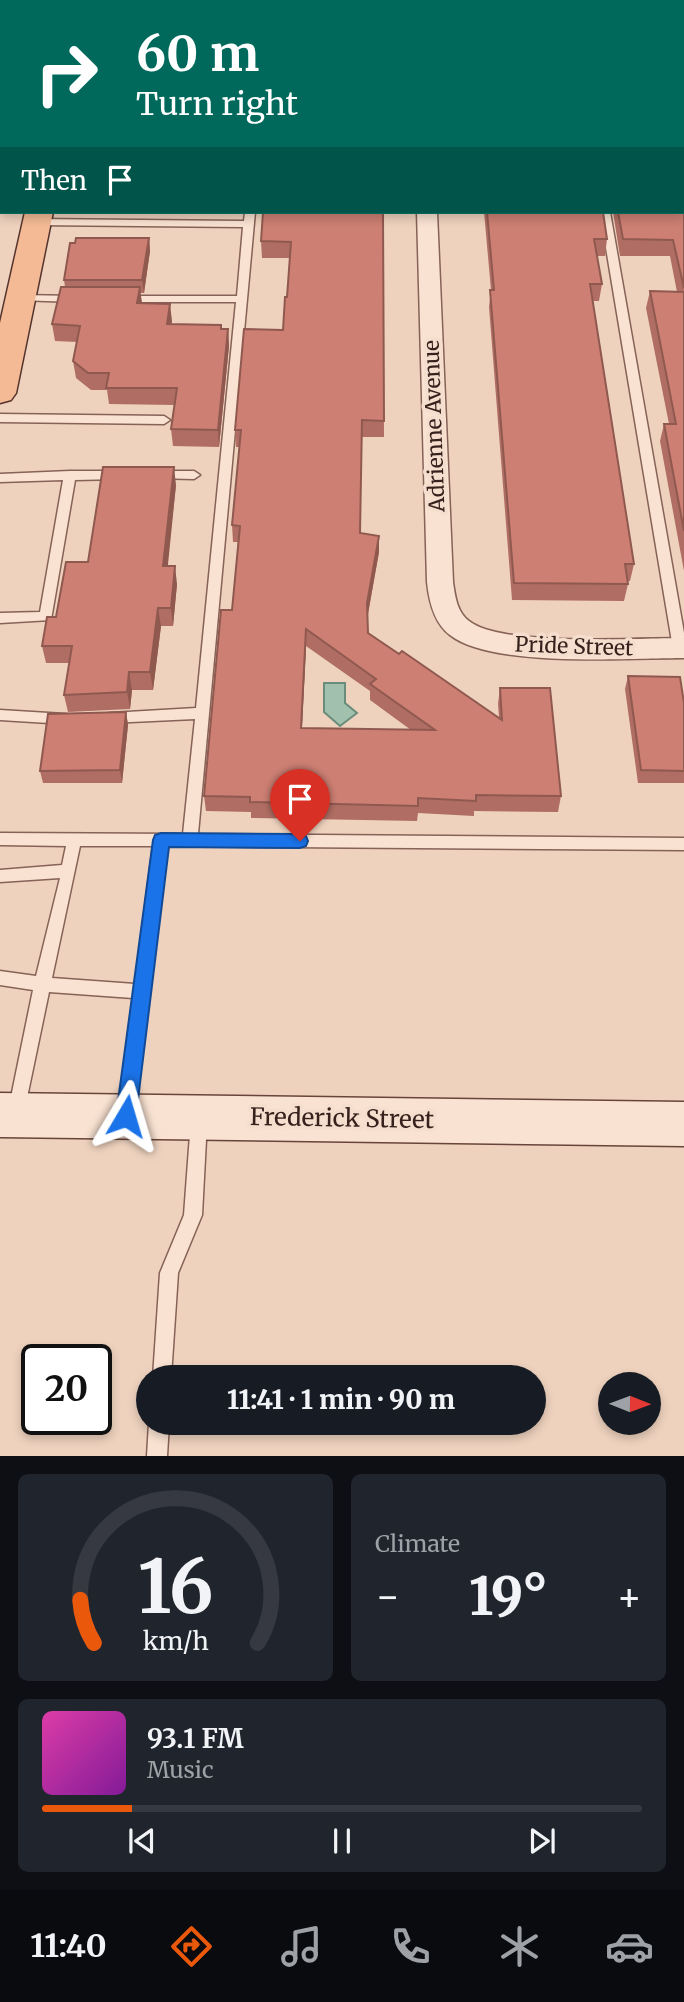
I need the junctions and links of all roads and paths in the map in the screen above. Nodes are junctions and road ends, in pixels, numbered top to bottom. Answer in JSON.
{"nodes":[{"id":1,"x":427,"y":214,"type":"edge"},
{"id":2,"x":605,"y":214,"type":"edge"},
{"id":3,"x":38,"y":217,"type":"edge"},
{"id":4,"x":250,"y":218,"type":"edge"},
{"id":5,"x":21,"y":298,"type":"junction"},
{"id":6,"x":90,"y":299,"type":"edge"},
{"id":7,"x":118,"y":299,"type":"edge"},
{"id":8,"x":242,"y":299,"type":"junction"},
{"id":9,"x":0,"y":393,"type":"edge"},
{"id":10,"x":0,"y":418,"type":"edge"},
{"id":11,"x":164,"y":420,"type":"dead end"},
{"id":12,"x":70,"y":475,"type":"junction"},
{"id":13,"x":194,"y":475,"type":"dead end"},
{"id":14,"x":0,"y":478,"type":"edge"},
{"id":15,"x":0,"y":618,"type":"edge"},
{"id":16,"x":465,"y":633,"type":"joint"},
{"id":17,"x":682,"y":648,"type":"edge"},
{"id":18,"x":202,"y":713,"type":"junction"},
{"id":19,"x":0,"y":715,"type":"edge"},
{"id":20,"x":0,"y":839,"type":"edge"},
{"id":21,"x":74,"y":839,"type":"junction"},
{"id":22,"x":161,"y":840,"type":"junction"},
{"id":23,"x":190,"y":840,"type":"junction"},
{"id":24,"x":684,"y":844,"type":"edge"},
{"id":25,"x":69,"y":871,"type":"junction"},
{"id":26,"x":0,"y":876,"type":"edge"},
{"id":27,"x":0,"y":978,"type":"edge"},
{"id":28,"x":43,"y":984,"type":"junction"},
{"id":29,"x":142,"y":992,"type":"junction"},
{"id":30,"x":8,"y":1115,"type":"edge"},
{"id":31,"x":126,"y":1116,"type":"junction"},
{"id":32,"x":199,"y":1116,"type":"junction"},
{"id":33,"x":684,"y":1124,"type":"edge"},
{"id":34,"x":163,"y":1365,"type":"edge"},
{"id":35,"x":158,"y":1435,"type":"edge"},
{"id":36,"x":157,"y":1456,"type":"edge"}],
"edges":[{"from":1,"to":16,"type":"street","name":"Adrienne Avenue"},
{"from":2,"to":17,"type":"lane"},
{"from":3,"to":4,"type":"lane"},
{"from":3,"to":5,"type":"main road"},
{"from":4,"to":8,"type":"lane"},
{"from":5,"to":6,"type":"lane"},
{"from":5,"to":9,"type":"main road"},
{"from":7,"to":8,"type":"lane"},
{"from":8,"to":18,"type":"lane"},
{"from":10,"to":11,"type":"lane"},
{"from":12,"to":13,"type":"lane"},
{"from":12,"to":14,"type":"lane"},
{"from":12,"to":15,"type":"lane"},
{"from":16,"to":17,"type":"street","name":"Pride Street"},
{"from":18,"to":19,"type":"lane"},
{"from":18,"to":23,"type":"lane"},
{"from":20,"to":21,"type":"lane"},
{"from":21,"to":22,"type":"lane"},
{"from":21,"to":25,"type":"lane"},
{"from":22,"to":23,"type":"lane"},
{"from":22,"to":29,"type":"lane"},
{"from":23,"to":24,"type":"lane"},
{"from":25,"to":26,"type":"lane"},
{"from":25,"to":28,"type":"lane"},
{"from":27,"to":28,"type":"lane"},
{"from":28,"to":29,"type":"lane"},
{"from":28,"to":30,"type":"lane"},
{"from":29,"to":31,"type":"lane"},
{"from":30,"to":31,"type":"main road","name":"Frederick Street"},
{"from":31,"to":32,"type":"main road","name":"Frederick Street"},
{"from":32,"to":33,"type":"main road","name":"Frederick Street"},
{"from":32,"to":34,"type":"lane"},
{"from":35,"to":36,"type":"lane"}]}
